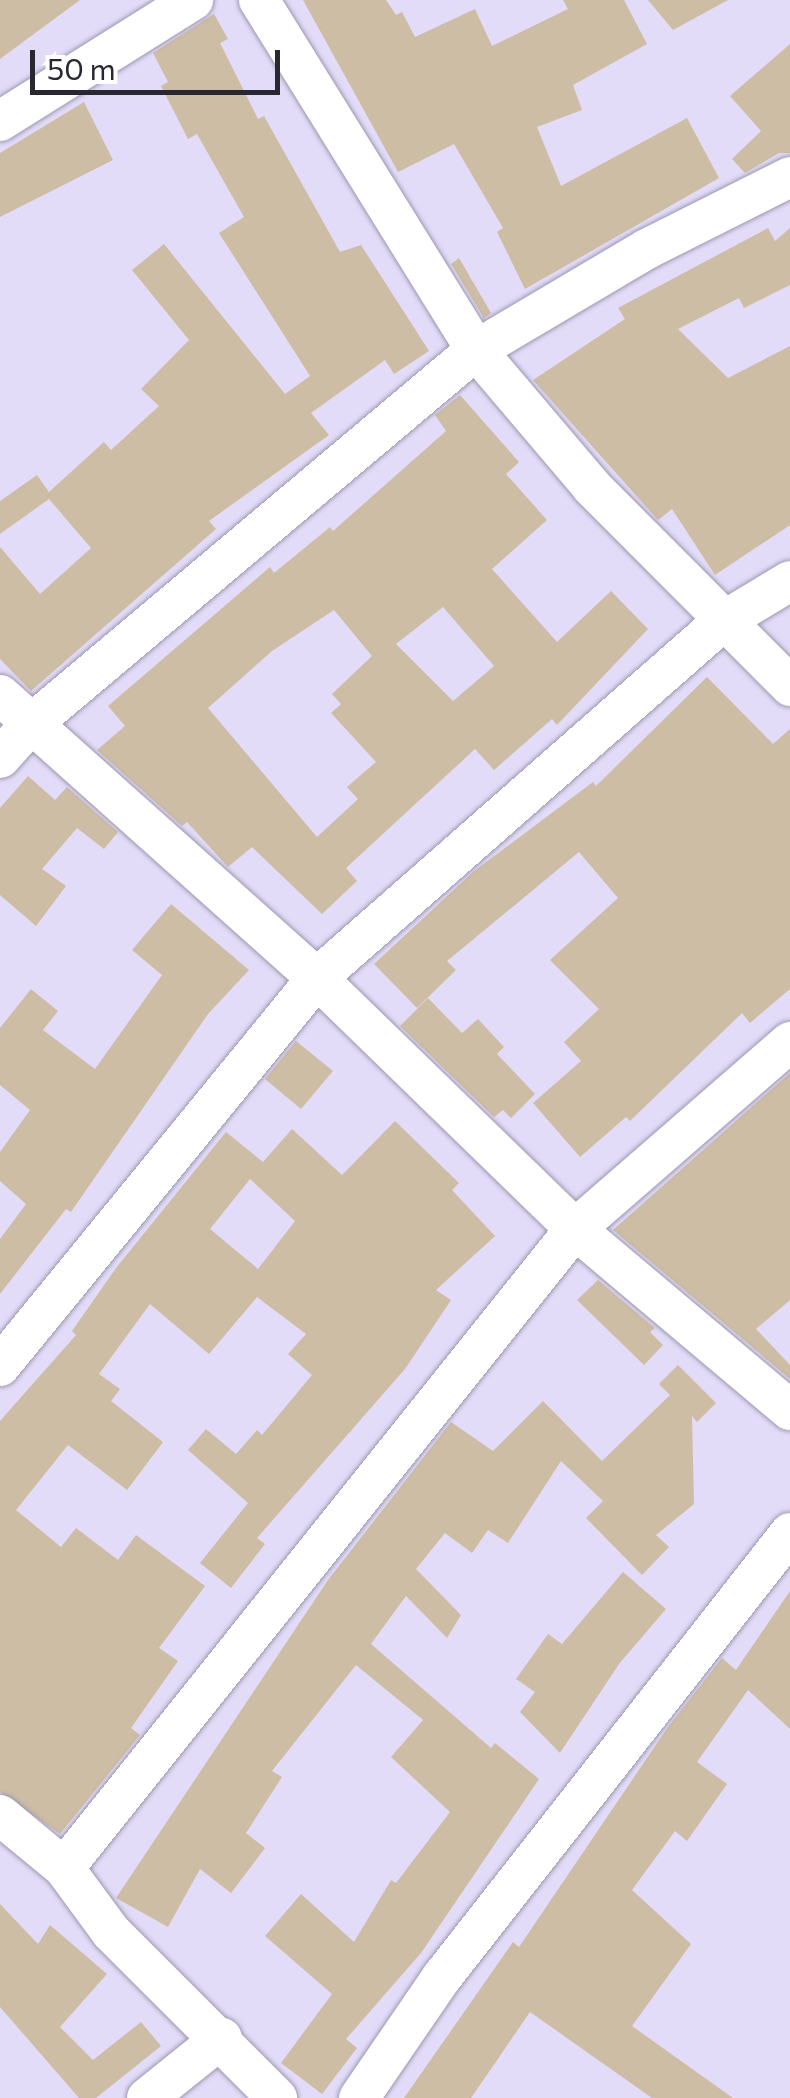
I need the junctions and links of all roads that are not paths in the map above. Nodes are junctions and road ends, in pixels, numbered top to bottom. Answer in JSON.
{"nodes":[{"id":1,"x":193,"y":0,"type":"edge"},
{"id":2,"x":259,"y":0,"type":"edge"},
{"id":3,"x":0,"y":121,"type":"edge"},
{"id":4,"x":790,"y":177,"type":"edge"},
{"id":5,"x":476,"y":350,"type":"junction"},
{"id":6,"x":790,"y":581,"type":"edge"},
{"id":7,"x":722,"y":622,"type":"junction"},
{"id":8,"x":790,"y":686,"type":"edge"},
{"id":9,"x":0,"y":695,"type":"edge"},
{"id":10,"x":29,"y":726,"type":"junction"},
{"id":11,"x":0,"y":758,"type":"edge"},
{"id":12,"x":317,"y":978,"type":"junction"},
{"id":13,"x":790,"y":1042,"type":"edge"},
{"id":14,"x":575,"y":1229,"type":"junction"},
{"id":15,"x":0,"y":1366,"type":"edge"},
{"id":16,"x":790,"y":1410,"type":"edge"},
{"id":17,"x":790,"y":1533,"type":"edge"},
{"id":18,"x":0,"y":1815,"type":"edge"},
{"id":19,"x":64,"y":1868,"type":"junction"},
{"id":20,"x":222,"y":2038,"type":"junction"},
{"id":21,"x":147,"y":2098,"type":"edge"},
{"id":22,"x":277,"y":2098,"type":"edge"},
{"id":23,"x":359,"y":2098,"type":"edge"}],
"edges":[{"from":1,"to":3,"type":"street"},
{"from":2,"to":5,"type":"street"},
{"from":4,"to":5,"type":"street"},
{"from":5,"to":7,"type":"street"},
{"from":5,"to":10,"type":"street"},
{"from":6,"to":7,"type":"street"},
{"from":7,"to":8,"type":"street"},
{"from":7,"to":12,"type":"street"},
{"from":9,"to":10,"type":"street"},
{"from":10,"to":11,"type":"street"},
{"from":10,"to":12,"type":"street"},
{"from":12,"to":14,"type":"street"},
{"from":12,"to":15,"type":"street"},
{"from":13,"to":14,"type":"street"},
{"from":14,"to":16,"type":"street"},
{"from":14,"to":19,"type":"street"},
{"from":17,"to":23,"type":"street"},
{"from":18,"to":19,"type":"street"},
{"from":19,"to":20,"type":"street"},
{"from":20,"to":21,"type":"street"},
{"from":20,"to":22,"type":"street"}]}
